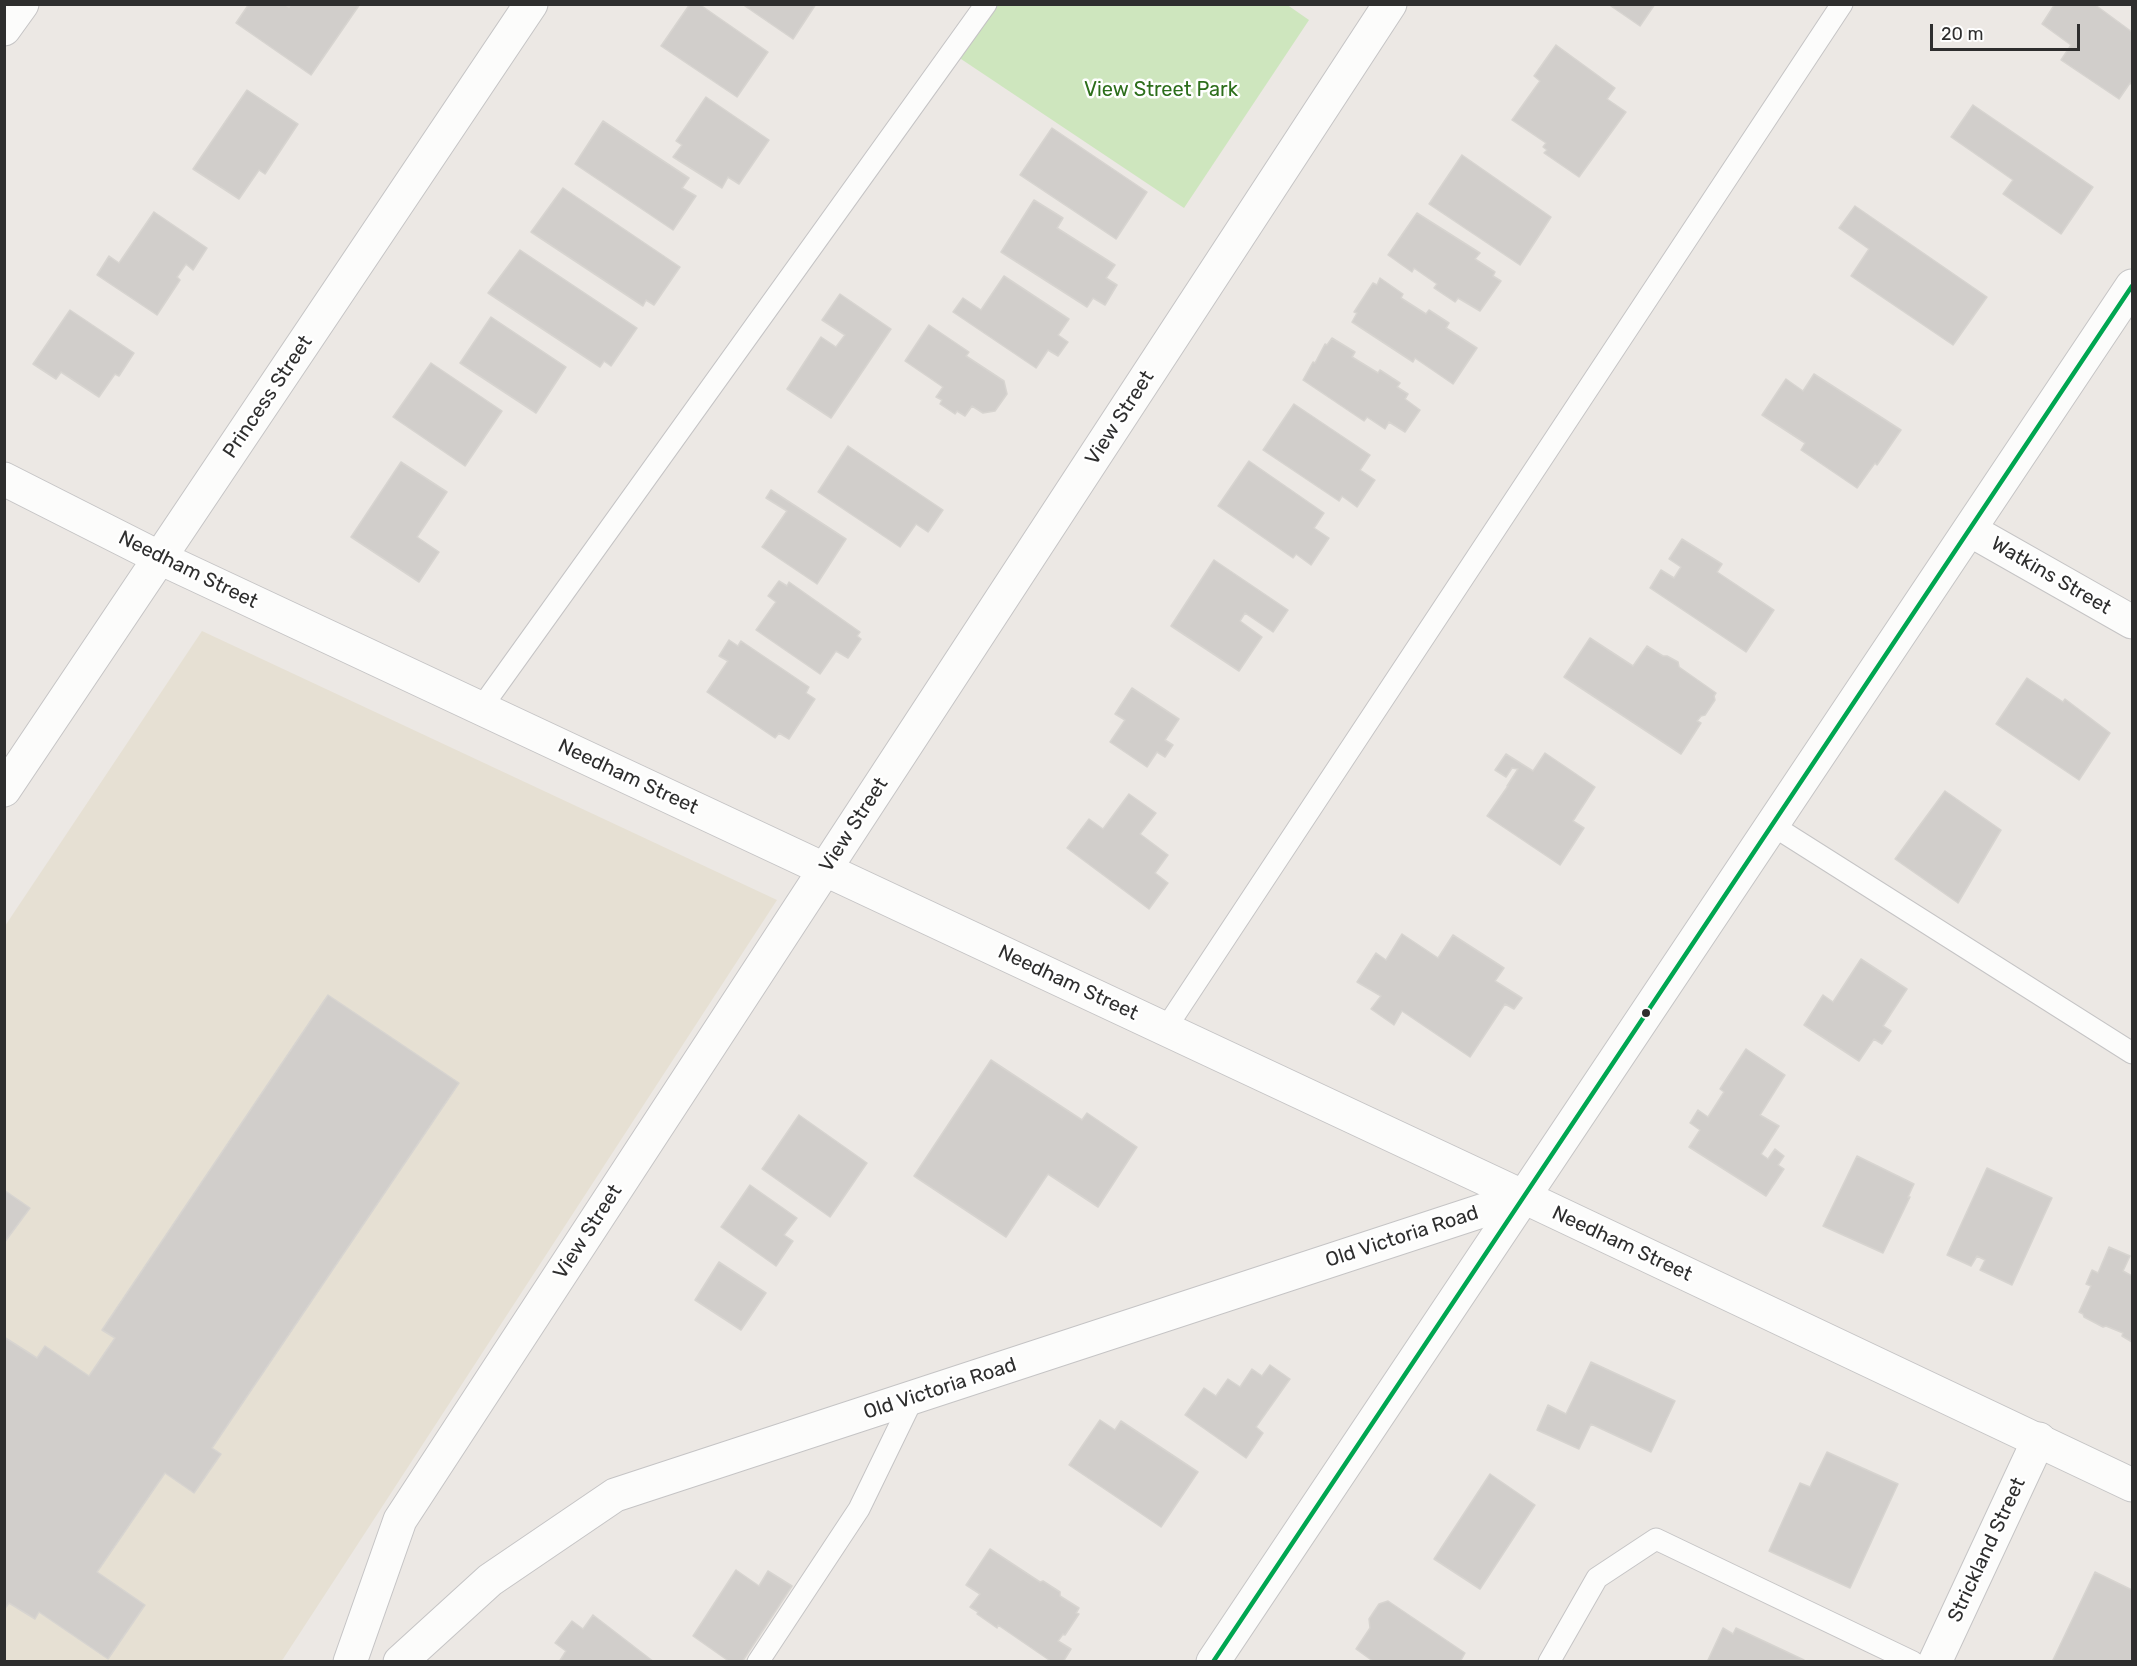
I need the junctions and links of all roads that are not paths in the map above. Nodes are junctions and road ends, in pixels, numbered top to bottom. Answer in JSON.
{"nodes":[{"id":1,"x":22,"y":4,"type":"edge"},
{"id":2,"x":531,"y":4,"type":"edge"},
{"id":3,"x":986,"y":4,"type":"edge"},
{"id":4,"x":1390,"y":4,"type":"edge"},
{"id":5,"x":1842,"y":4,"type":"edge"},
{"id":6,"x":4,"y":29,"type":"edge"},
{"id":7,"x":2133,"y":286,"type":"edge"},
{"id":8,"x":4,"y":479,"type":"edge"},
{"id":9,"x":1970,"y":530,"type":"junction"},
{"id":10,"x":160,"y":558,"type":"junction"},
{"id":11,"x":2133,"y":622,"type":"edge"},
{"id":12,"x":480,"y":708,"type":"junction"},
{"id":13,"x":4,"y":790,"type":"edge"},
{"id":14,"x":1772,"y":825,"type":"junction"},
{"id":15,"x":824,"y":870,"type":"junction"},
{"id":16,"x":1166,"y":1028,"type":"junction"},
{"id":17,"x":2133,"y":1053,"type":"edge"},
{"id":18,"x":1524,"y":1197,"type":"junction"},
{"id":19,"x":913,"y":1398,"type":"junction"},
{"id":20,"x":2039,"y":1439,"type":"junction"},
{"id":21,"x":2133,"y":1485,"type":"edge"},
{"id":22,"x":350,"y":1662,"type":"edge"},
{"id":23,"x":400,"y":1662,"type":"edge"},
{"id":24,"x":758,"y":1662,"type":"edge"},
{"id":25,"x":1214,"y":1662,"type":"edge"},
{"id":26,"x":1549,"y":1662,"type":"edge"},
{"id":27,"x":1913,"y":1662,"type":"edge"},
{"id":28,"x":1935,"y":1662,"type":"edge"}],
"edges":[{"from":1,"to":6,"type":"street"},
{"from":2,"to":10,"type":"street","name":"Princess Street"},
{"from":3,"to":12,"type":"lane"},
{"from":4,"to":15,"type":"street","name":"View Street"},
{"from":5,"to":16,"type":"lane"},
{"from":7,"to":9,"type":"street"},
{"from":8,"to":10,"type":"street","name":"Needham Street"},
{"from":9,"to":11,"type":"street","name":"Watkins Street"},
{"from":9,"to":14,"type":"street"},
{"from":10,"to":12,"type":"street","name":"Needham Street"},
{"from":10,"to":13,"type":"street","name":"Princess Street"},
{"from":12,"to":15,"type":"street","name":"Needham Street"},
{"from":14,"to":17,"type":"lane"},
{"from":14,"to":18,"type":"street"},
{"from":15,"to":16,"type":"street","name":"Needham Street"},
{"from":15,"to":22,"type":"street","name":"View Street"},
{"from":16,"to":18,"type":"street","name":"Needham Street"},
{"from":18,"to":19,"type":"street","name":"Old Victoria Road"},
{"from":18,"to":20,"type":"street","name":"Needham Street"},
{"from":18,"to":25,"type":"street"},
{"from":19,"to":23,"type":"street","name":"Old Victoria Road"},
{"from":19,"to":24,"type":"lane"},
{"from":20,"to":21,"type":"street","name":"Needham Street"},
{"from":20,"to":28,"type":"street","name":"Strickland Street"},
{"from":26,"to":27,"type":"lane"}]}
